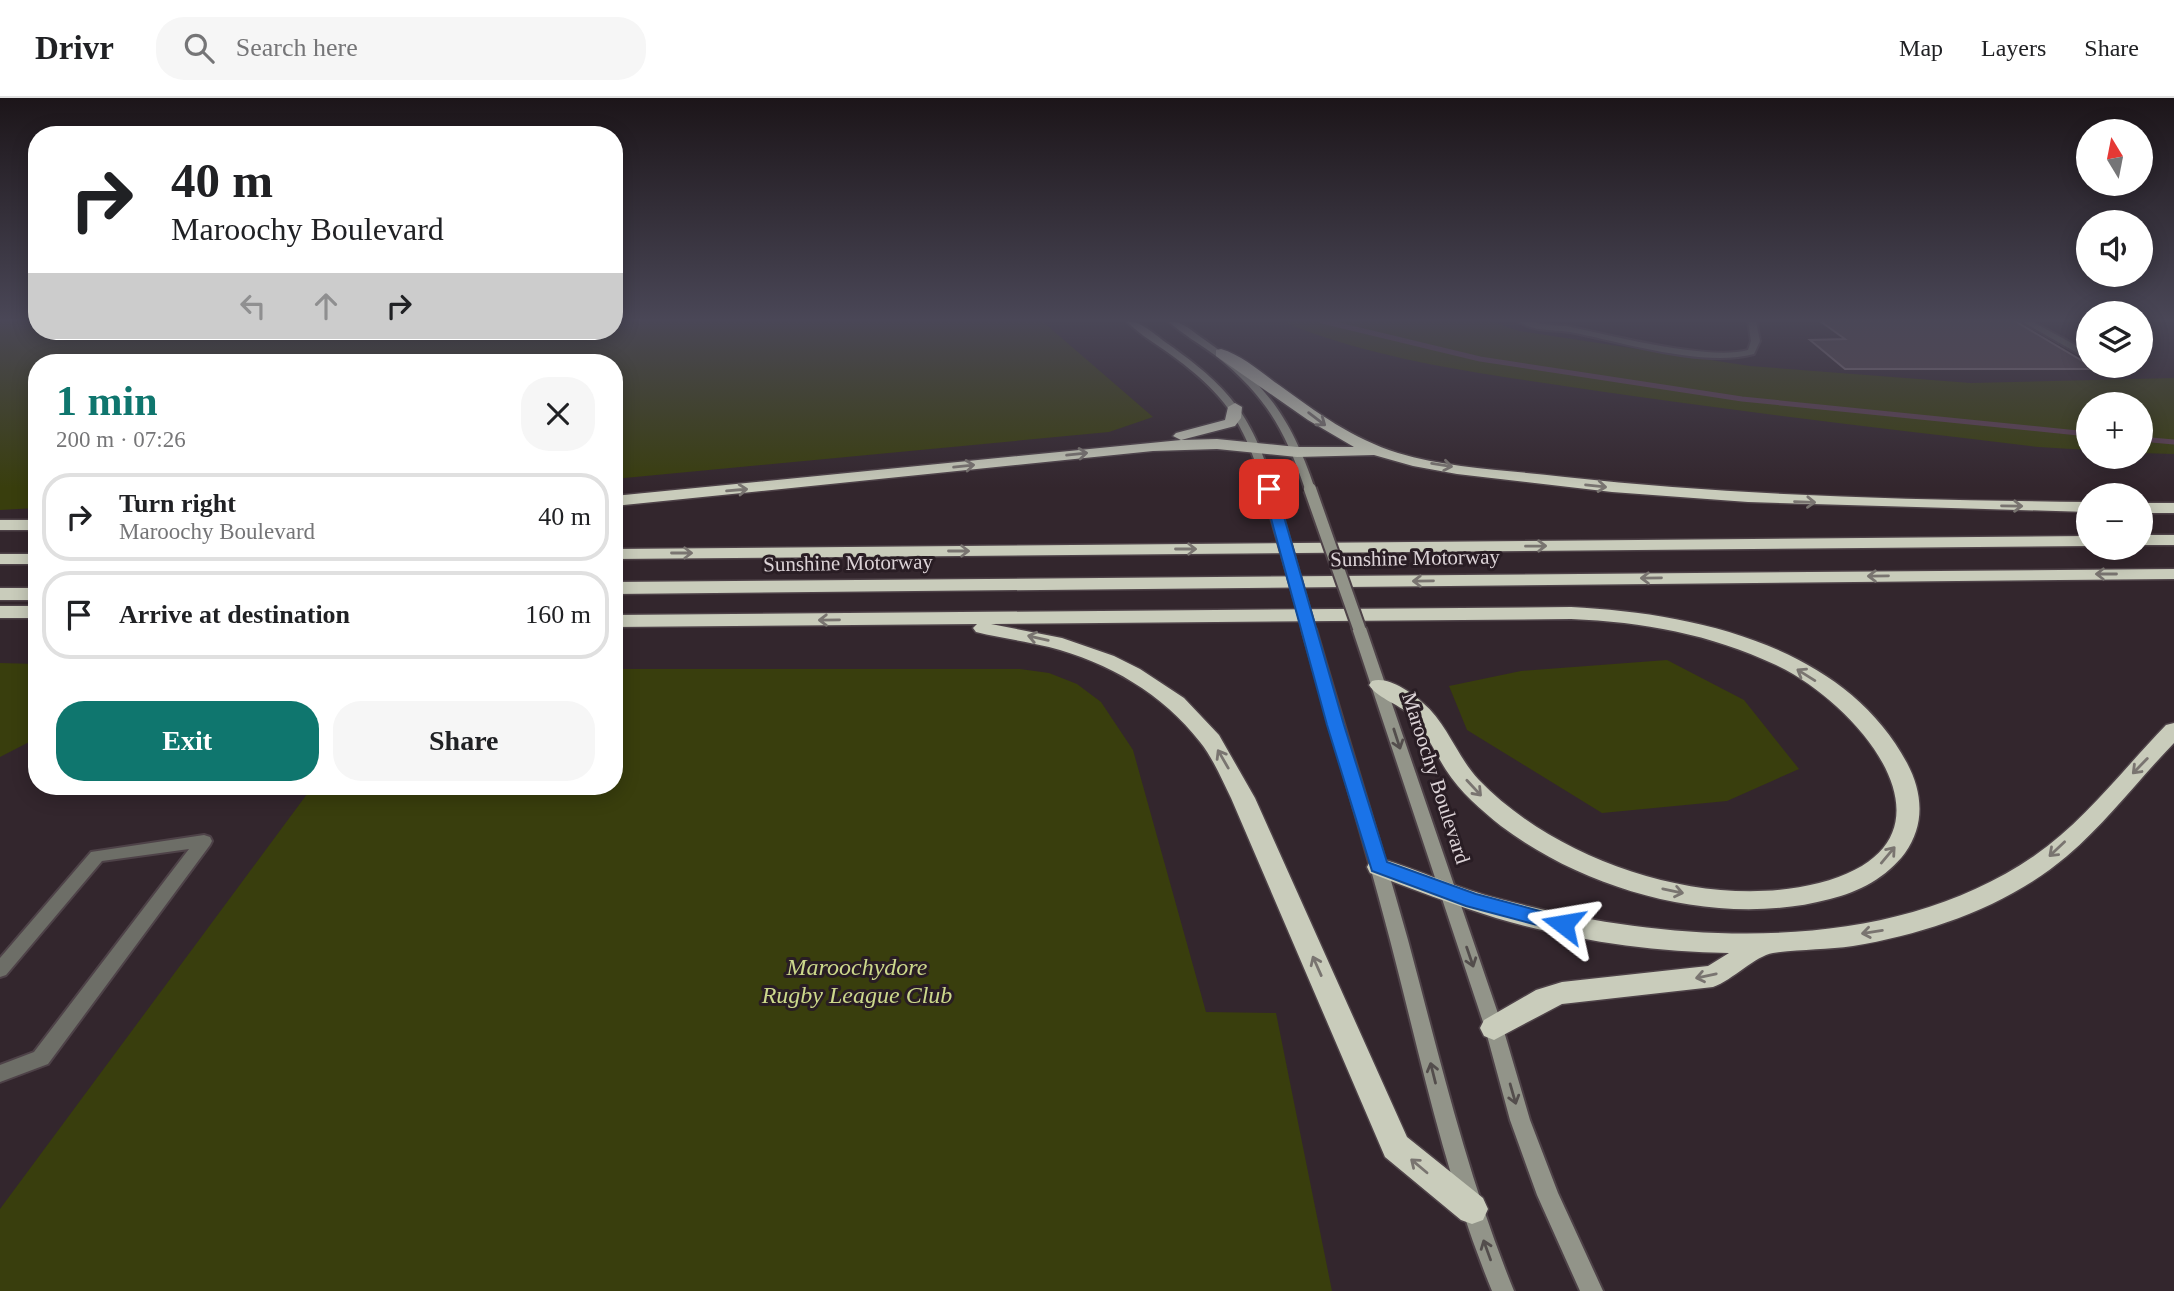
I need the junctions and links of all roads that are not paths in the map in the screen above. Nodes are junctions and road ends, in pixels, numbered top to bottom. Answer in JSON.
{"nodes":[{"id":1,"x":1203,"y":377,"type":"edge"},
{"id":2,"x":1243,"y":377,"type":"edge"},
{"id":3,"x":1260,"y":377,"type":"edge"},
{"id":4,"x":1235,"y":407,"type":"junction"},
{"id":5,"x":1153,"y":446,"type":"junction"},
{"id":6,"x":1256,"y":447,"type":"junction"},
{"id":7,"x":1376,"y":450,"type":"junction"},
{"id":8,"x":1297,"y":452,"type":"junction"},
{"id":9,"x":623,"y":499,"type":"edge"},
{"id":10,"x":2076,"y":507,"type":"edge"},
{"id":11,"x":2153,"y":508,"type":"edge"},
{"id":12,"x":2174,"y":508,"type":"edge"},
{"id":13,"x":28,"y":525,"type":"edge"},
{"id":14,"x":0,"y":526,"type":"edge"},
{"id":15,"x":2153,"y":540,"type":"edge"},
{"id":16,"x":2174,"y":540,"type":"edge"},
{"id":17,"x":2076,"y":541,"type":"edge"},
{"id":18,"x":623,"y":554,"type":"edge"},
{"id":19,"x":0,"y":559,"type":"edge"},
{"id":20,"x":28,"y":559,"type":"edge"},
{"id":21,"x":2174,"y":574,"type":"edge"},
{"id":22,"x":623,"y":588,"type":"edge"},
{"id":23,"x":0,"y":594,"type":"edge"},
{"id":24,"x":28,"y":594,"type":"edge"},
{"id":25,"x":0,"y":612,"type":"edge"},
{"id":26,"x":28,"y":612,"type":"edge"},
{"id":27,"x":897,"y":619,"type":"junction"},
{"id":28,"x":623,"y":621,"type":"edge"},
{"id":29,"x":1380,"y":685,"type":"junction"},
{"id":30,"x":2174,"y":730,"type":"edge"},
{"id":31,"x":1379,"y":867,"type":"junction"},
{"id":32,"x":1448,"y":892,"type":"junction"},
{"id":33,"x":1765,"y":943,"type":"junction"},
{"id":34,"x":0,"y":970,"type":"edge"},
{"id":35,"x":1494,"y":1028,"type":"junction"},
{"id":36,"x":0,"y":1074,"type":"edge"},
{"id":37,"x":1472,"y":1209,"type":"junction"},
{"id":38,"x":1503,"y":1291,"type":"edge"},
{"id":39,"x":1592,"y":1291,"type":"edge"}],
"edges":[{"from":1,"to":4,"type":"main road"},
{"from":2,"to":8,"type":"main road","name":"Maroochy Boulevard"},
{"from":3,"to":7,"type":"highway","one_way":true},
{"from":4,"to":5,"type":"highway"},
{"from":4,"to":6,"type":"main road"},
{"from":5,"to":6,"type":"highway"},
{"from":9,"to":5,"type":"highway","one_way":true},
{"from":6,"to":8,"type":"highway"},
{"from":6,"to":31,"type":"main road","bridge":true},
{"from":7,"to":8,"type":"highway"},
{"from":7,"to":10,"type":"highway","one_way":true},
{"from":8,"to":29,"type":"main road","name":"Maroochy Boulevard","bridge":true},
{"from":11,"to":12,"type":"highway"},
{"from":13,"to":14,"type":"highway"},
{"from":15,"to":16,"type":"highway"},
{"from":18,"to":17,"type":"highway","name":"Sunshine Motorway","one_way":true},
{"from":19,"to":20,"type":"highway"},
{"from":21,"to":22,"type":"highway","name":"Sunshine Motorway","one_way":true},
{"from":23,"to":24,"type":"highway"},
{"from":25,"to":26,"type":"highway"},
{"from":27,"to":28,"type":"highway","one_way":true},
{"from":29,"to":27,"type":"highway","one_way":true},
{"from":37,"to":27,"type":"highway","one_way":true},
{"from":29,"to":32,"type":"main road","name":"Maroochy Boulevard","one_way":true},
{"from":30,"to":33,"type":"highway","one_way":true},
{"from":31,"to":32,"type":"highway"},
{"from":37,"to":31,"type":"main road","one_way":true},
{"from":32,"to":33,"type":"highway"},
{"from":32,"to":35,"type":"main road","name":"Maroochy Boulevard","one_way":true},
{"from":33,"to":35,"type":"highway","one_way":true},
{"from":34,"to":36,"type":"street"},
{"from":35,"to":39,"type":"main road","name":"Maroochy Boulevard","one_way":true},
{"from":38,"to":37,"type":"main road","one_way":true}]}
